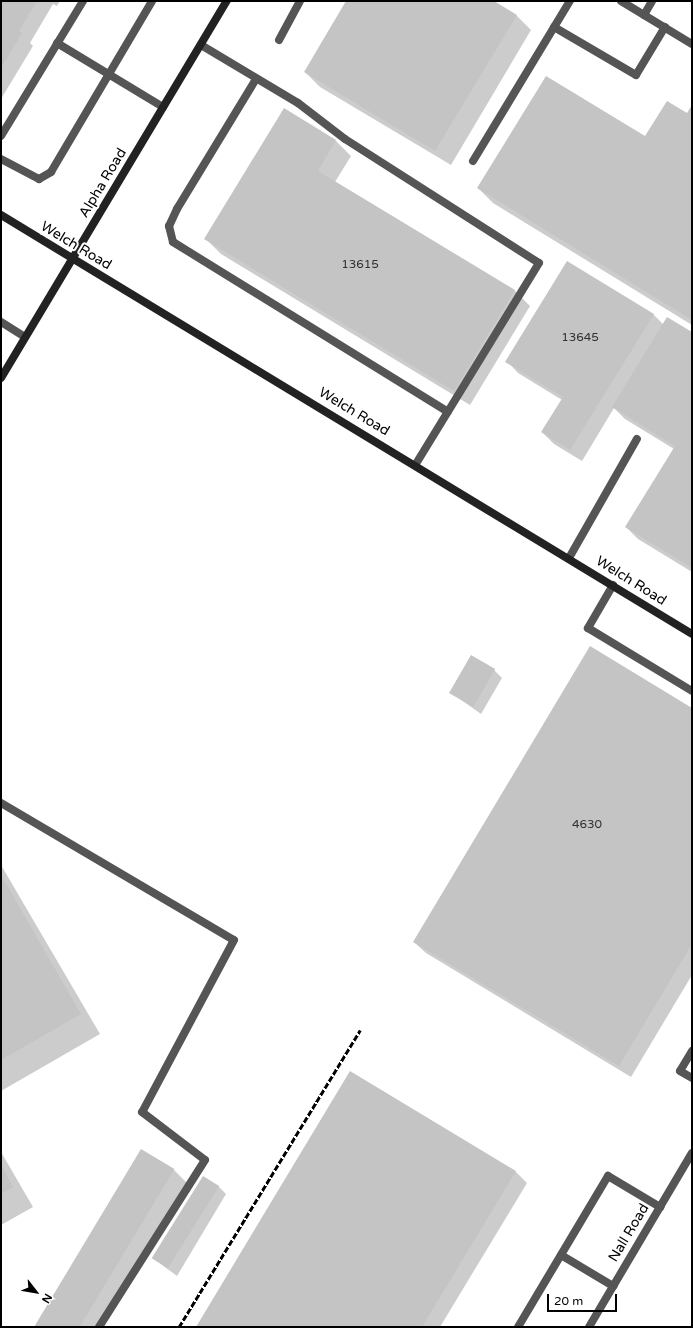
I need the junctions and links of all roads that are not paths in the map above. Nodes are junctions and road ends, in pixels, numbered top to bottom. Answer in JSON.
{"nodes":[{"id":1,"x":83,"y":1,"type":"edge"},
{"id":2,"x":152,"y":1,"type":"edge"},
{"id":3,"x":227,"y":1,"type":"edge"},
{"id":4,"x":300,"y":1,"type":"edge"},
{"id":5,"x":570,"y":1,"type":"edge"},
{"id":6,"x":621,"y":1,"type":"edge"},
{"id":7,"x":652,"y":1,"type":"edge"},
{"id":8,"x":644,"y":15,"type":"junction"},
{"id":9,"x":554,"y":27,"type":"junction"},
{"id":10,"x":665,"y":27,"type":"junction"},
{"id":11,"x":279,"y":40,"type":"dead end"},
{"id":12,"x":57,"y":44,"type":"junction"},
{"id":13,"x":692,"y":44,"type":"edge"},
{"id":14,"x":201,"y":46,"type":"junction"},
{"id":15,"x":109,"y":75,"type":"junction"},
{"id":16,"x":256,"y":79,"type":"junction"},
{"id":17,"x":163,"y":108,"type":"junction"},
{"id":18,"x":1,"y":136,"type":"edge"},
{"id":19,"x":1,"y":158,"type":"edge"},
{"id":20,"x":473,"y":161,"type":"dead end"},
{"id":21,"x":1,"y":215,"type":"edge"},
{"id":22,"x":72,"y":259,"type":"junction"},
{"id":23,"x":1,"y":322,"type":"edge"},
{"id":24,"x":25,"y":337,"type":"junction"},
{"id":25,"x":1,"y":378,"type":"edge"},
{"id":26,"x":448,"y":412,"type":"junction"},
{"id":27,"x":637,"y":439,"type":"dead end"},
{"id":28,"x":416,"y":464,"type":"junction"},
{"id":29,"x":569,"y":558,"type":"junction"},
{"id":30,"x":613,"y":585,"type":"junction"},
{"id":31,"x":692,"y":634,"type":"edge"},
{"id":32,"x":692,"y":691,"type":"edge"},
{"id":33,"x":1,"y":803,"type":"edge"},
{"id":34,"x":692,"y":1051,"type":"edge"},
{"id":35,"x":692,"y":1078,"type":"edge"},
{"id":36,"x":691,"y":1155,"type":"edge"},
{"id":37,"x":660,"y":1207,"type":"junction"},
{"id":38,"x":561,"y":1255,"type":"junction"},
{"id":39,"x":613,"y":1286,"type":"junction"},
{"id":40,"x":99,"y":1327,"type":"edge"},
{"id":41,"x":518,"y":1327,"type":"edge"},
{"id":42,"x":589,"y":1327,"type":"edge"}],
"edges":[{"from":1,"to":12,"type":"street"},
{"from":2,"to":15,"type":"street"},
{"from":3,"to":14,"type":"street","name":"Alpha Road"},
{"from":4,"to":11,"type":"street"},
{"from":5,"to":9,"type":"street"},
{"from":6,"to":8,"type":"street"},
{"from":7,"to":8,"type":"street"},
{"from":8,"to":10,"type":"street"},
{"from":9,"to":10,"type":"street"},
{"from":9,"to":20,"type":"street"},
{"from":10,"to":13,"type":"street"},
{"from":12,"to":15,"type":"street"},
{"from":12,"to":18,"type":"street"},
{"from":14,"to":16,"type":"street"},
{"from":14,"to":17,"type":"street","name":"Alpha Road"},
{"from":15,"to":17,"type":"street"},
{"from":15,"to":19,"type":"street"},
{"from":16,"to":26,"type":"street"},
{"from":16,"to":26,"type":"street"},
{"from":17,"to":22,"type":"street","name":"Alpha Road"},
{"from":21,"to":22,"type":"street","name":"Welch Road"},
{"from":22,"to":24,"type":"street","name":"Alpha Road"},
{"from":22,"to":28,"type":"street","name":"Welch Road"},
{"from":23,"to":24,"type":"street"},
{"from":24,"to":25,"type":"street","name":"Alpha Road"},
{"from":26,"to":28,"type":"street"},
{"from":27,"to":29,"type":"street"},
{"from":28,"to":29,"type":"street","name":"Welch Road"},
{"from":29,"to":30,"type":"street","name":"Welch Road"},
{"from":30,"to":31,"type":"street","name":"Welch Road"},
{"from":30,"to":32,"type":"street"},
{"from":33,"to":40,"type":"street"},
{"from":34,"to":35,"type":"street"},
{"from":36,"to":37,"type":"street","name":"Nall Road"},
{"from":37,"to":38,"type":"street"},
{"from":37,"to":39,"type":"street","name":"Nall Road"},
{"from":38,"to":39,"type":"street"},
{"from":38,"to":41,"type":"street"},
{"from":39,"to":42,"type":"street","name":"Nall Road"}]}
